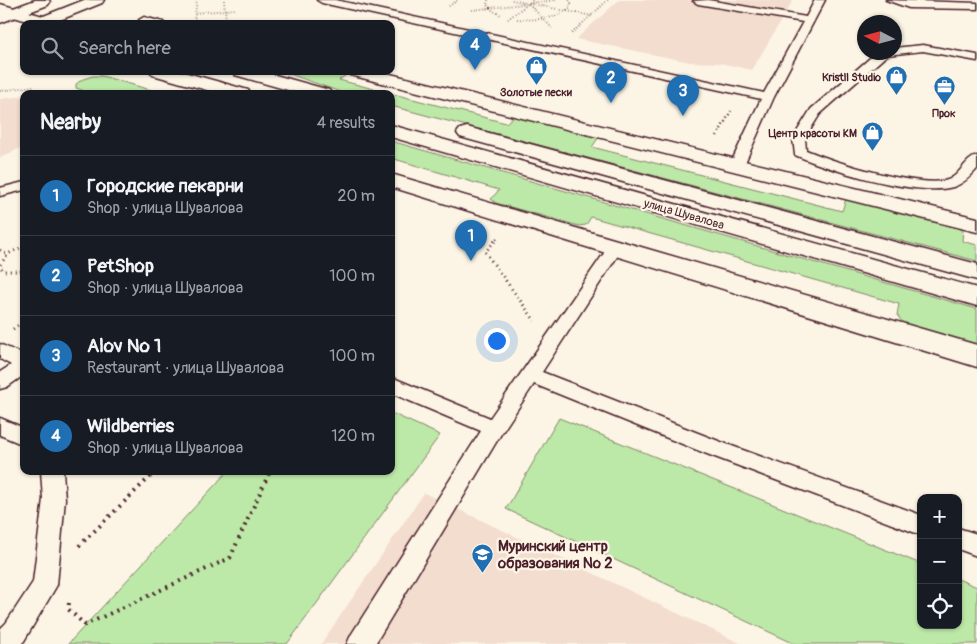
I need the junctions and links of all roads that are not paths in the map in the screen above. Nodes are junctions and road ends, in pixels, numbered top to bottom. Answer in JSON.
{"nodes":[{"id":1,"x":48,"y":0,"type":"edge"},
{"id":2,"x":97,"y":0,"type":"edge"},
{"id":3,"x":322,"y":0,"type":"edge"},
{"id":4,"x":820,"y":0,"type":"edge"},
{"id":5,"x":891,"y":0,"type":"edge"},
{"id":6,"x":698,"y":1,"type":"edge"},
{"id":7,"x":977,"y":6,"type":"edge"},
{"id":8,"x":7,"y":10,"type":"edge"},
{"id":9,"x":36,"y":20,"type":"edge"},
{"id":10,"x":52,"y":20,"type":"edge"},
{"id":11,"x":809,"y":20,"type":"junction"},
{"id":12,"x":2,"y":25,"type":"edge"},
{"id":13,"x":902,"y":50,"type":"edge"},
{"id":14,"x":977,"y":58,"type":"edge"},
{"id":15,"x":875,"y":60,"type":"edge"},
{"id":16,"x":170,"y":75,"type":"edge"},
{"id":17,"x":255,"y":75,"type":"edge"},
{"id":18,"x":372,"y":75,"type":"edge"},
{"id":19,"x":209,"y":89,"type":"edge"},
{"id":20,"x":309,"y":90,"type":"edge"},
{"id":21,"x":768,"y":97,"type":"junction"},
{"id":22,"x":395,"y":113,"type":"edge"},
{"id":23,"x":395,"y":132,"type":"edge"},
{"id":24,"x":977,"y":160,"type":"edge"},
{"id":25,"x":737,"y":165,"type":"junction"},
{"id":26,"x":395,"y":181,"type":"edge"},
{"id":27,"x":20,"y":187,"type":"edge"},
{"id":28,"x":0,"y":192,"type":"edge"},
{"id":29,"x":977,"y":225,"type":"edge"},
{"id":30,"x":616,"y":246,"type":"junction"},
{"id":31,"x":977,"y":272,"type":"edge"},
{"id":32,"x":977,"y":297,"type":"edge"},
{"id":33,"x":0,"y":351,"type":"edge"},
{"id":34,"x":977,"y":356,"type":"edge"},
{"id":35,"x":20,"y":362,"type":"edge"},
{"id":36,"x":20,"y":367,"type":"edge"},
{"id":37,"x":530,"y":375,"type":"junction"},
{"id":38,"x":0,"y":382,"type":"edge"},
{"id":39,"x":395,"y":386,"type":"edge"},
{"id":40,"x":0,"y":426,"type":"edge"},
{"id":41,"x":494,"y":428,"type":"junction"},
{"id":42,"x":20,"y":435,"type":"edge"},
{"id":43,"x":52,"y":475,"type":"edge"},
{"id":44,"x":917,"y":524,"type":"edge"},
{"id":45,"x":961,"y":539,"type":"edge"},
{"id":46,"x":977,"y":545,"type":"edge"},
{"id":47,"x":3,"y":644,"type":"edge"},
{"id":48,"x":360,"y":644,"type":"edge"}],
"edges":[{"from":1,"to":8,"type":"street"},
{"from":2,"to":10,"type":"street"},
{"from":3,"to":21,"type":"lane"},
{"from":4,"to":11,"type":"lane"},
{"from":5,"to":7,"type":"lane"},
{"from":6,"to":11,"type":"lane"},
{"from":8,"to":9,"type":"street"},
{"from":8,"to":12,"type":"street"},
{"from":11,"to":21,"type":"lane"},
{"from":13,"to":14,"type":"lane"},
{"from":15,"to":24,"type":"lane"},
{"from":16,"to":19,"type":"street"},
{"from":17,"to":20,"type":"street"},
{"from":18,"to":25,"type":"street"},
{"from":21,"to":25,"type":"lane"},
{"from":22,"to":31,"type":"street","name":"улица Шувалова"},
{"from":23,"to":32,"type":"street","name":"улица Шувалова"},
{"from":25,"to":29,"type":"street"},
{"from":26,"to":30,"type":"street"},
{"from":27,"to":28,"type":"lane"},
{"from":30,"to":34,"type":"street"},
{"from":30,"to":37,"type":"lane"},
{"from":33,"to":35,"type":"lane"},
{"from":36,"to":38,"type":"lane"},
{"from":37,"to":41,"type":"lane"},
{"from":37,"to":44,"type":"lane"},
{"from":39,"to":41,"type":"lane"},
{"from":40,"to":42,"type":"lane"},
{"from":41,"to":48,"type":"lane"},
{"from":43,"to":47,"type":"lane"},
{"from":45,"to":46,"type":"lane"}]}
